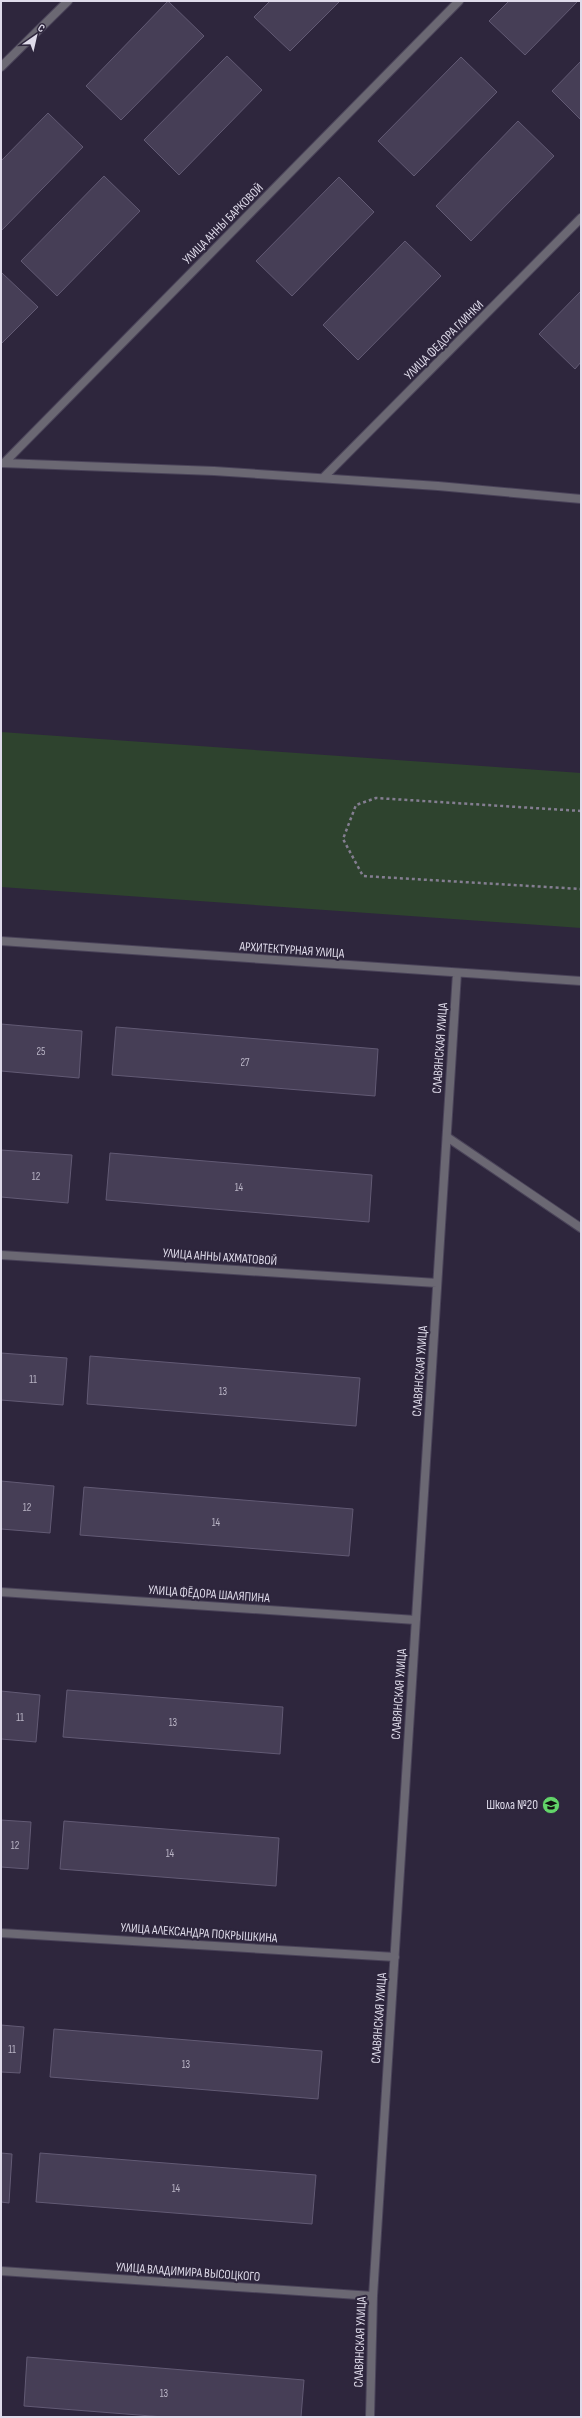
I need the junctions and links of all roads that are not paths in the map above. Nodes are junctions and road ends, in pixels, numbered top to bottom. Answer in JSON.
{"nodes":[{"id":1,"x":68,"y":1,"type":"edge"},
{"id":2,"x":459,"y":1,"type":"edge"},
{"id":3,"x":1,"y":67,"type":"edge"},
{"id":4,"x":581,"y":218,"type":"edge"},
{"id":5,"x":2,"y":463,"type":"edge"},
{"id":6,"x":323,"y":478,"type":"junction"},
{"id":7,"x":581,"y":499,"type":"edge"},
{"id":8,"x":1,"y":941,"type":"edge"},
{"id":9,"x":457,"y":973,"type":"junction"},
{"id":10,"x":581,"y":981,"type":"edge"},
{"id":11,"x":447,"y":1137,"type":"junction"},
{"id":12,"x":581,"y":1228,"type":"edge"},
{"id":13,"x":1,"y":1255,"type":"edge"},
{"id":14,"x":437,"y":1283,"type":"junction"},
{"id":15,"x":1,"y":1592,"type":"edge"},
{"id":16,"x":416,"y":1620,"type":"junction"},
{"id":17,"x":1,"y":1933,"type":"edge"},
{"id":18,"x":395,"y":1957,"type":"junction"},
{"id":19,"x":1,"y":2271,"type":"edge"},
{"id":20,"x":373,"y":2296,"type":"junction"},
{"id":21,"x":370,"y":2417,"type":"edge"}],
"edges":[{"from":1,"to":3,"type":"street"},
{"from":2,"to":5,"type":"street","name":"УЛИЦА АННЫ БАРКОВОЙ"},
{"from":4,"to":6,"type":"street","name":"УЛИЦА ФЕДОРА ГЛИНКИ"},
{"from":5,"to":6,"type":"street"},
{"from":6,"to":7,"type":"street"},
{"from":8,"to":9,"type":"street","name":"АРХИТЕКТУРНАЯ УЛИЦА"},
{"from":9,"to":10,"type":"street","name":"АРХИТЕКТУРНАЯ УЛИЦА"},
{"from":9,"to":11,"type":"street","name":"СЛАВЯНСКАЯ УЛИЦА"},
{"from":11,"to":12,"type":"street"},
{"from":11,"to":14,"type":"street","name":"СЛАВЯНСКАЯ УЛИЦА"},
{"from":13,"to":14,"type":"street","name":"УЛИЦА АННЫ АХМАТОВОЙ"},
{"from":14,"to":16,"type":"street","name":"СЛАВЯНСКАЯ УЛИЦА"},
{"from":15,"to":16,"type":"street","name":"УЛИЦА ФЁДОРА ШАЛЯПИНА"},
{"from":16,"to":18,"type":"street","name":"СЛАВЯНСКАЯ УЛИЦА"},
{"from":17,"to":18,"type":"street","name":"УЛИЦА АЛЕКСАНДРА ПОКРЫШКИНА"},
{"from":18,"to":20,"type":"street","name":"СЛАВЯНСКАЯ УЛИЦА"},
{"from":19,"to":20,"type":"street","name":"УЛИЦА ВЛАДИМИРА ВЫСОЦКОГО"},
{"from":20,"to":21,"type":"street","name":"СЛАВЯНСКАЯ УЛИЦА"}]}
